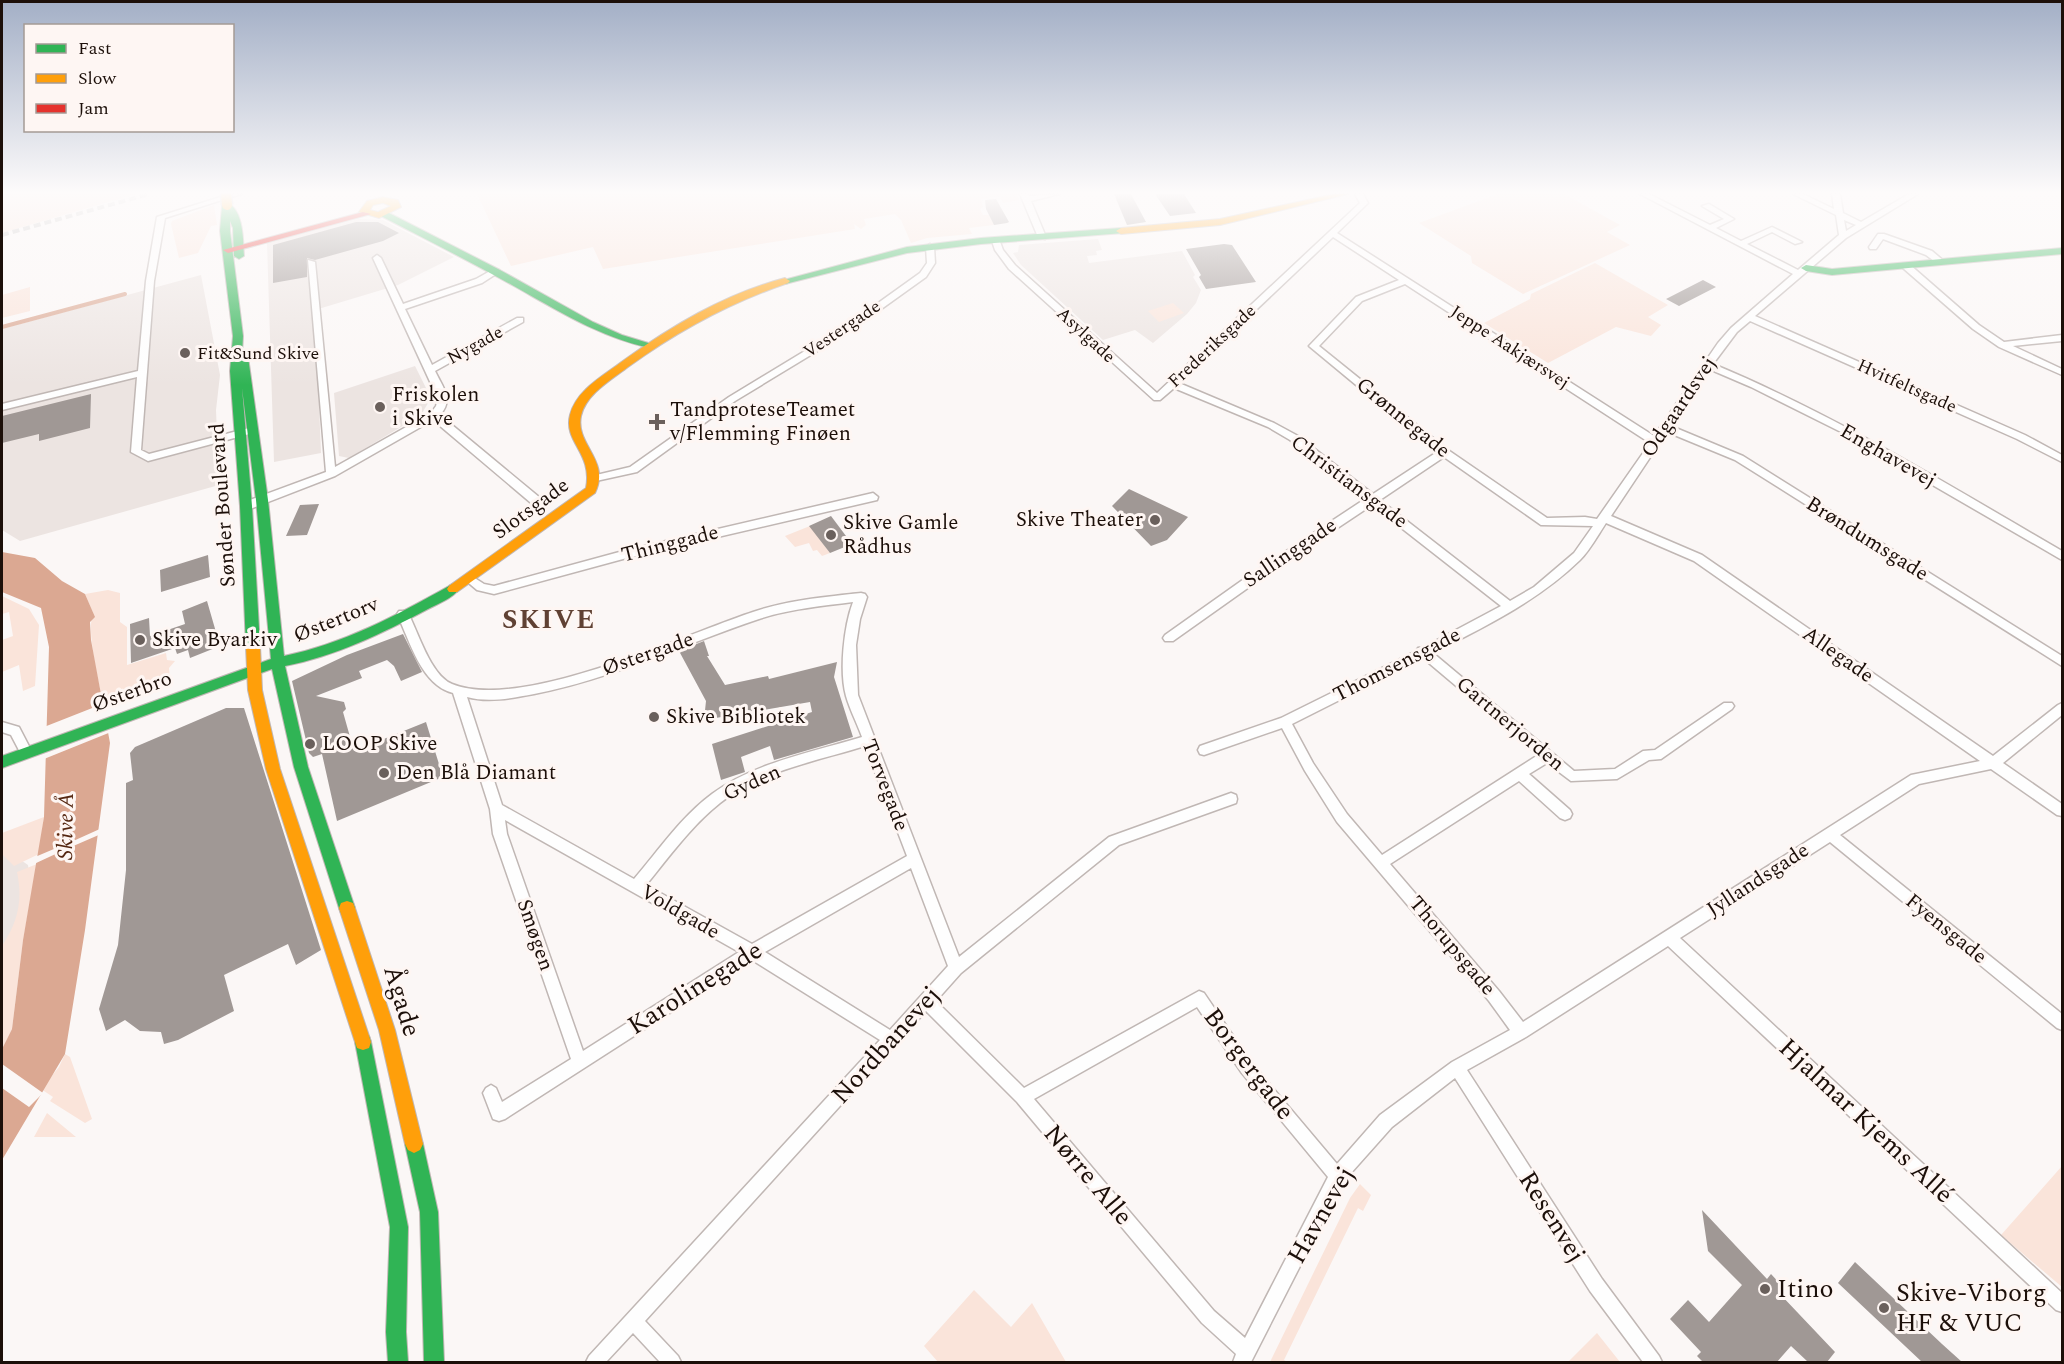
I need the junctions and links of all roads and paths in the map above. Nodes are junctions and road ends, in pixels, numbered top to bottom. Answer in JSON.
{"nodes":[{"id":1,"x":154,"y":258,"type":"edge"},
{"id":2,"x":234,"y":258,"type":"edge"},
{"id":3,"x":377,"y":258,"type":"dead end"},
{"id":4,"x":470,"y":258,"type":"edge"},
{"id":5,"x":478,"y":258,"type":"edge"},
{"id":6,"x":871,"y":258,"type":"edge"},
{"id":7,"x":931,"y":258,"type":"edge"},
{"id":8,"x":1005,"y":258,"type":"edge"},
{"id":9,"x":1306,"y":258,"type":"edge"},
{"id":10,"x":1371,"y":258,"type":"edge"},
{"id":11,"x":1771,"y":258,"type":"edge"},
{"id":12,"x":1819,"y":258,"type":"edge"},
{"id":13,"x":1935,"y":258,"type":"edge"},
{"id":14,"x":1989,"y":258,"type":"edge"},
{"id":15,"x":311,"y":262,"type":"dead end"},
{"id":16,"x":1941,"y":262,"type":"junction"},
{"id":17,"x":1906,"y":266,"type":"junction"},
{"id":18,"x":495,"y":272,"type":"junction"},
{"id":19,"x":1803,"y":272,"type":"junction"},
{"id":20,"x":1406,"y":280,"type":"junction"},
{"id":21,"x":401,"y":308,"type":"junction"},
{"id":22,"x":1749,"y":317,"type":"junction"},
{"id":23,"x":520,"y":320,"type":"dead end"},
{"id":24,"x":238,"y":336,"type":"junction"},
{"id":25,"x":2062,"y":338,"type":"edge"},
{"id":26,"x":650,"y":345,"type":"junction"},
{"id":27,"x":2002,"y":345,"type":"junction"},
{"id":28,"x":1708,"y":365,"type":"junction"},
{"id":29,"x":430,"y":370,"type":"junction"},
{"id":30,"x":2062,"y":372,"type":"edge"},
{"id":31,"x":142,"y":373,"type":"junction"},
{"id":32,"x":764,"y":379,"type":"joint"},
{"id":33,"x":1173,"y":384,"type":"junction"},
{"id":34,"x":1157,"y":398,"type":"joint"},
{"id":35,"x":2,"y":407,"type":"edge"},
{"id":36,"x":434,"y":415,"type":"junction"},
{"id":37,"x":1665,"y":428,"type":"junction"},
{"id":38,"x":253,"y":430,"type":"junction"},
{"id":39,"x":239,"y":434,"type":"junction"},
{"id":40,"x":1656,"y":442,"type":"junction"},
{"id":41,"x":1444,"y":452,"type":"junction"},
{"id":42,"x":2062,"y":459,"type":"edge"},
{"id":43,"x":331,"y":474,"type":"junction"},
{"id":44,"x":596,"y":478,"type":"junction"},
{"id":45,"x":873,"y":497,"type":"dead end"},
{"id":46,"x":1372,"y":498,"type":"junction"},
{"id":47,"x":262,"y":500,"type":"junction"},
{"id":48,"x":541,"y":505,"type":"dead end"},
{"id":49,"x":246,"y":506,"type":"junction"},
{"id":50,"x":1600,"y":520,"type":"junction"},
{"id":51,"x":1578,"y":556,"type":"joint"},
{"id":52,"x":2062,"y":556,"type":"edge"},
{"id":53,"x":470,"y":579,"type":"junction"},
{"id":54,"x":861,"y":597,"type":"joint"},
{"id":55,"x":1509,"y":606,"type":"junction"},
{"id":56,"x":403,"y":614,"type":"junction"},
{"id":57,"x":1168,"y":638,"type":"dead end"},
{"id":58,"x":1422,"y":651,"type":"junction"},
{"id":59,"x":278,"y":662,"type":"junction"},
{"id":60,"x":2062,"y":662,"type":"edge"},
{"id":61,"x":254,"y":671,"type":"junction"},
{"id":62,"x":459,"y":692,"type":"junction"},
{"id":63,"x":1728,"y":706,"type":"dead end"},
{"id":64,"x":2062,"y":708,"type":"edge"},
{"id":65,"x":1285,"y":722,"type":"junction"},
{"id":66,"x":2,"y":727,"type":"edge"},
{"id":67,"x":867,"y":740,"type":"junction"},
{"id":68,"x":1204,"y":750,"type":"dead end"},
{"id":69,"x":26,"y":752,"type":"junction"},
{"id":70,"x":1547,"y":756,"type":"junction"},
{"id":71,"x":2,"y":762,"type":"edge"},
{"id":72,"x":1994,"y":763,"type":"junction"},
{"id":73,"x":1519,"y":773,"type":"junction"},
{"id":74,"x":1231,"y":799,"type":"dead end"},
{"id":75,"x":496,"y":809,"type":"junction"},
{"id":76,"x":2062,"y":812,"type":"edge"},
{"id":77,"x":1565,"y":814,"type":"dead end"},
{"id":78,"x":1830,"y":834,"type":"junction"},
{"id":79,"x":914,"y":859,"type":"junction"},
{"id":80,"x":1381,"y":863,"type":"junction"},
{"id":81,"x":636,"y":886,"type":"junction"},
{"id":82,"x":1669,"y":937,"type":"junction"},
{"id":83,"x":752,"y":952,"type":"junction"},
{"id":84,"x":956,"y":968,"type":"junction"},
{"id":85,"x":926,"y":1001,"type":"junction"},
{"id":86,"x":2062,"y":1023,"type":"edge"},
{"id":87,"x":1521,"y":1032,"type":"junction"},
{"id":88,"x":891,"y":1039,"type":"junction"},
{"id":89,"x":579,"y":1061,"type":"junction"},
{"id":90,"x":1457,"y":1067,"type":"junction"},
{"id":91,"x":491,"y":1093,"type":"dead end"},
{"id":92,"x":1022,"y":1097,"type":"junction"},
{"id":93,"x":1337,"y":1176,"type":"junction"},
{"id":94,"x":2062,"y":1304,"type":"edge"},
{"id":95,"x":633,"y":1321,"type":"junction"},
{"id":96,"x":1244,"y":1357,"type":"edge"},
{"id":97,"x":398,"y":1362,"type":"edge"},
{"id":98,"x":434,"y":1362,"type":"edge"},
{"id":99,"x":594,"y":1362,"type":"edge"},
{"id":100,"x":672,"y":1362,"type":"edge"},
{"id":101,"x":1653,"y":1362,"type":"edge"}],
"edges":[{"from":1,"to":31,"type":"street"},
{"from":2,"to":24,"type":"street","name":"Sønder Boulevard"},
{"from":3,"to":21,"type":"street"},
{"from":4,"to":18,"type":"street"},
{"from":5,"to":26,"type":"street"},
{"from":6,"to":26,"type":"street"},
{"from":7,"to":32,"type":"street","name":"Vestergade"},
{"from":8,"to":34,"type":"street","name":"Asylgade"},
{"from":9,"to":33,"type":"street","name":"Frederiksgade"},
{"from":10,"to":20,"type":"street","name":"Jeppe Aakjærsvej"},
{"from":11,"to":19,"type":"street"},
{"from":12,"to":19,"type":"street","name":"Odgaardsvej"},
{"from":13,"to":16,"type":"street"},
{"from":14,"to":16,"type":"street"},
{"from":15,"to":43,"type":"street"},
{"from":16,"to":17,"type":"street"},
{"from":17,"to":19,"type":"street"},
{"from":17,"to":27,"type":"street"},
{"from":18,"to":21,"type":"street"},
{"from":18,"to":26,"type":"street"},
{"from":19,"to":22,"type":"street","name":"Odgaardsvej"},
{"from":20,"to":40,"type":"street","name":"Jeppe Aakjærsvej"},
{"from":20,"to":41,"type":"street","name":"Grønnegade"},
{"from":21,"to":29,"type":"street"},
{"from":22,"to":28,"type":"street","name":"Odgaardsvej"},
{"from":22,"to":42,"type":"street","name":"Hvitfeltsgade"},
{"from":23,"to":29,"type":"street","name":"Nygade"},
{"from":24,"to":38,"type":"street","name":"Sønder Boulevard"},
{"from":24,"to":39,"type":"street","name":"Sønder Boulevard"},
{"from":25,"to":27,"type":"street"},
{"from":26,"to":44,"type":"street"},
{"from":27,"to":30,"type":"street"},
{"from":28,"to":37,"type":"street","name":"Odgaardsvej"},
{"from":28,"to":52,"type":"street","name":"Enghavevej"},
{"from":29,"to":36,"type":"street"},
{"from":31,"to":35,"type":"street"},
{"from":31,"to":39,"type":"street"},
{"from":32,"to":44,"type":"street","name":"Slotsgade"},
{"from":33,"to":34,"type":"street","name":"Frederiksgade"},
{"from":33,"to":46,"type":"street","name":"Christiansgade"},
{"from":36,"to":43,"type":"street"},
{"from":36,"to":48,"type":"street"},
{"from":37,"to":40,"type":"street","name":"Odgaardsvej"},
{"from":37,"to":60,"type":"street","name":"Brøndumsgade"},
{"from":38,"to":39,"type":"street"},
{"from":38,"to":47,"type":"street","name":"Sønder Boulevard"},
{"from":39,"to":49,"type":"street","name":"Sønder Boulevard"},
{"from":40,"to":50,"type":"street","name":"Odgaardsvej"},
{"from":41,"to":46,"type":"street","name":"Sallinggade"},
{"from":41,"to":50,"type":"street","name":"Grønnegade"},
{"from":43,"to":47,"type":"street"},
{"from":44,"to":53,"type":"street","name":"Slotsgade"},
{"from":45,"to":53,"type":"street","name":"Thinggade"},
{"from":46,"to":55,"type":"street","name":"Christiansgade"},
{"from":46,"to":57,"type":"street","name":"Sallinggade"},
{"from":47,"to":49,"type":"street"},
{"from":47,"to":59,"type":"street","name":"Sønder Boulevard"},
{"from":49,"to":61,"type":"street","name":"Sønder Boulevard"},
{"from":50,"to":51,"type":"street","name":"Odgaardsvej"},
{"from":50,"to":72,"type":"street","name":"Allegade"},
{"from":51,"to":55,"type":"street","name":"Thomsensgade"},
{"from":53,"to":56,"type":"street","name":"Østertorv"},
{"from":54,"to":62,"type":"street","name":"Østergade"},
{"from":54,"to":67,"type":"street","name":"Torvegade"},
{"from":55,"to":58,"type":"street","name":"Thomsensgade"},
{"from":56,"to":59,"type":"street","name":"Østertorv"},
{"from":56,"to":62,"type":"street","name":"Østergade"},
{"from":58,"to":65,"type":"street","name":"Thomsensgade"},
{"from":58,"to":70,"type":"street","name":"Gartnerjorden"},
{"from":59,"to":61,"type":"street","name":"Østerbro"},
{"from":59,"to":98,"type":"street","name":"Ågade"},
{"from":61,"to":69,"type":"street","name":"Østerbro"},
{"from":61,"to":97,"type":"street"},
{"from":62,"to":75,"type":"street","name":"Smøgen"},
{"from":63,"to":70,"type":"street","name":"Gartnerjorden"},
{"from":64,"to":72,"type":"street","name":"Jyllandsgade"},
{"from":65,"to":68,"type":"street","name":"Thomsensgade"},
{"from":65,"to":80,"type":"street","name":"Thorupsgade"},
{"from":66,"to":69,"type":"street"},
{"from":67,"to":79,"type":"street","name":"Torvegade"},
{"from":67,"to":81,"type":"street","name":"Gyden"},
{"from":69,"to":71,"type":"street","name":"Østerbro"},
{"from":70,"to":73,"type":"street"},
{"from":72,"to":76,"type":"street","name":"Allegade"},
{"from":72,"to":78,"type":"street","name":"Jyllandsgade"},
{"from":73,"to":77,"type":"street","name":"Gartnerjorden"},
{"from":73,"to":80,"type":"street"},
{"from":74,"to":84,"type":"street","name":"Nordbanevej"},
{"from":75,"to":81,"type":"street","name":"Voldgade"},
{"from":75,"to":89,"type":"street","name":"Smøgen"},
{"from":78,"to":82,"type":"street","name":"Jyllandsgade"},
{"from":78,"to":86,"type":"street","name":"Fyensgade"},
{"from":79,"to":83,"type":"street","name":"Karolinegade"},
{"from":79,"to":84,"type":"street","name":"Torvegade"},
{"from":80,"to":87,"type":"street","name":"Thorupsgade"},
{"from":81,"to":83,"type":"street","name":"Voldgade"},
{"from":82,"to":87,"type":"street","name":"Jyllandsgade"},
{"from":82,"to":94,"type":"street","name":"Hjalmar Kjems Allé"},
{"from":83,"to":88,"type":"street","name":"Voldgade"},
{"from":83,"to":89,"type":"street","name":"Karolinegade"},
{"from":84,"to":85,"type":"street","name":"Nordbanevej"},
{"from":85,"to":88,"type":"street","name":"Nordbanevej"},
{"from":85,"to":92,"type":"street","name":"Nørre Alle"},
{"from":87,"to":90,"type":"street","name":"Jyllandsgade"},
{"from":88,"to":95,"type":"street","name":"Nordbanevej"},
{"from":89,"to":91,"type":"street","name":"Karolinegade"},
{"from":90,"to":93,"type":"street","name":"Havnevej"},
{"from":90,"to":101,"type":"street","name":"Resenvej"},
{"from":92,"to":93,"type":"street","name":"Borgergade"},
{"from":92,"to":96,"type":"street","name":"Nørre Alle"},
{"from":93,"to":96,"type":"street","name":"Havnevej"},
{"from":95,"to":99,"type":"street","name":"Nordbanevej"},
{"from":95,"to":100,"type":"street"}]}
